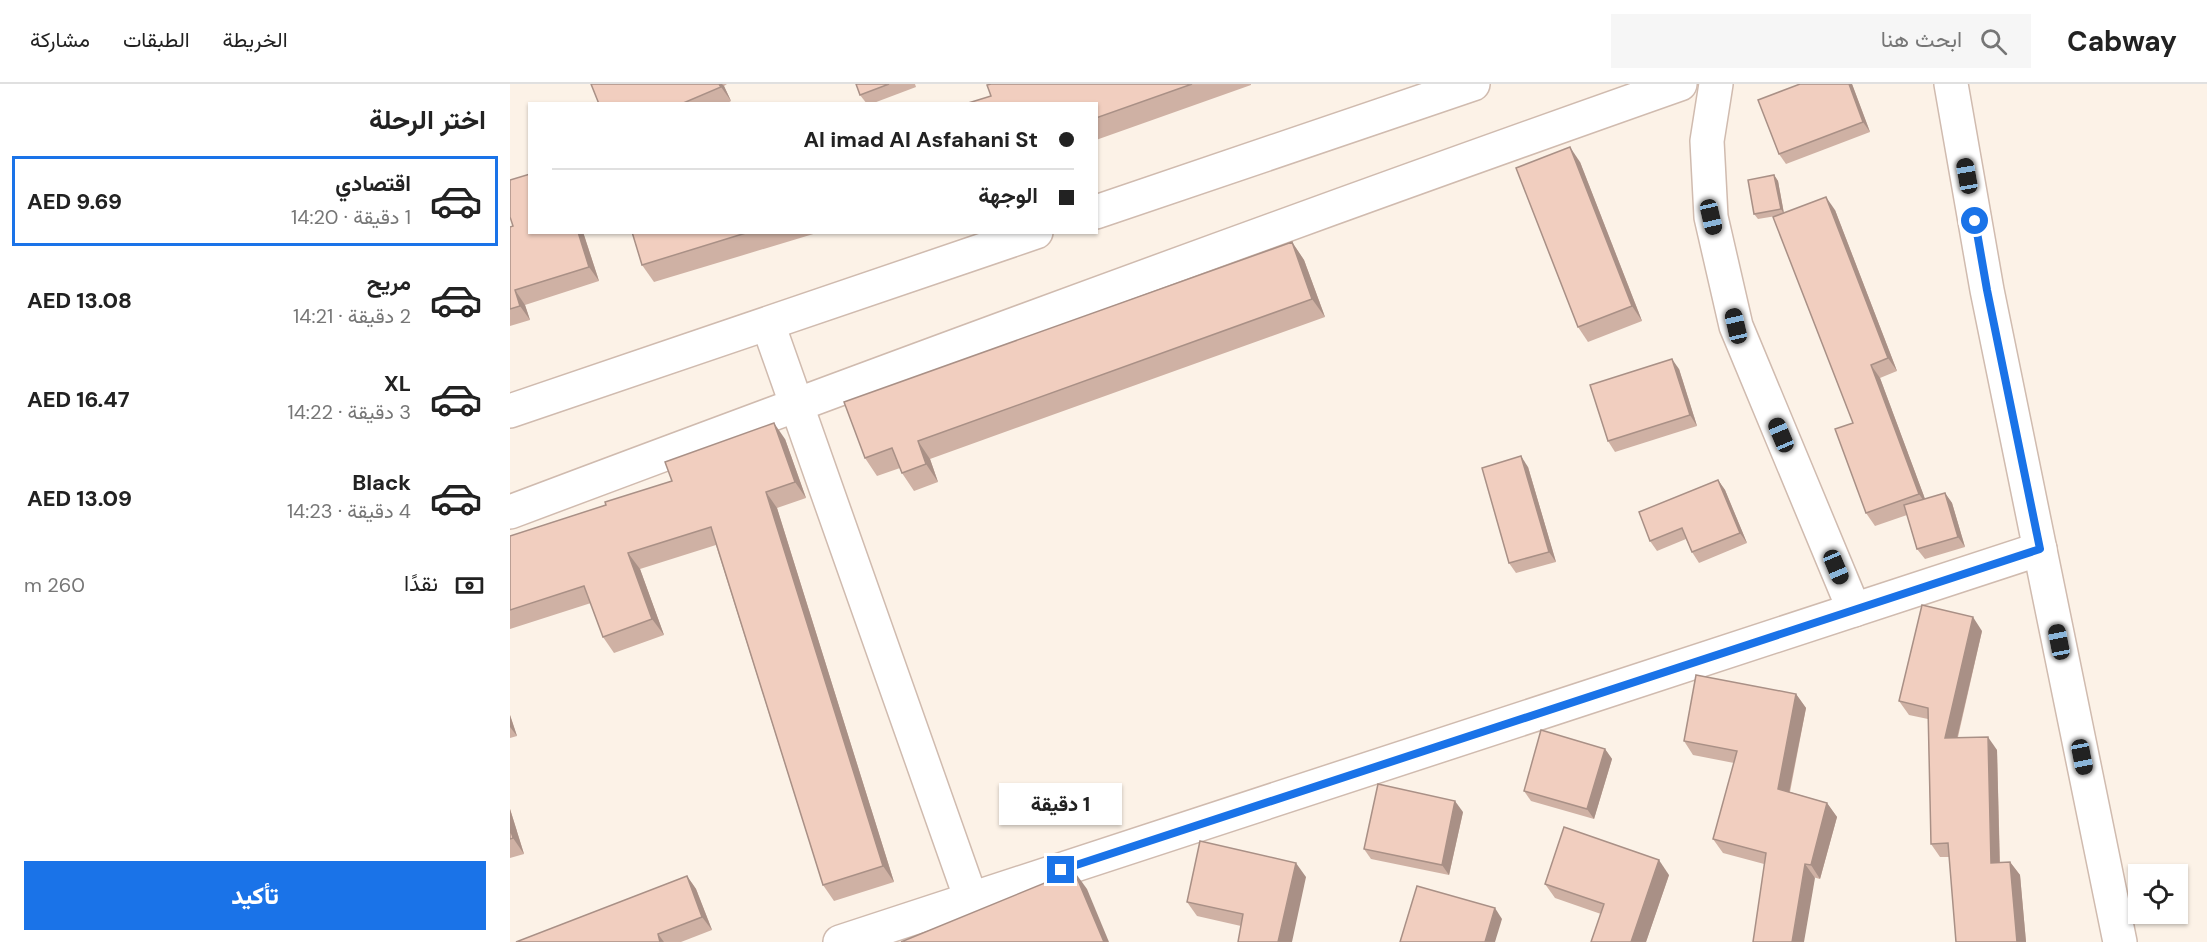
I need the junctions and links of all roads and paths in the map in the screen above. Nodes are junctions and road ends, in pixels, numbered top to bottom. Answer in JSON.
{"nodes":[{"id":1,"x":1473,"y":84,"type":"edge"},
{"id":2,"x":1680,"y":84,"type":"edge"},
{"id":3,"x":1716,"y":84,"type":"edge"},
{"id":4,"x":1951,"y":84,"type":"edge"},
{"id":5,"x":1098,"y":211,"type":"edge"},
{"id":6,"x":1030,"y":234,"type":"edge"},
{"id":7,"x":768,"y":324,"type":"junction"},
{"id":8,"x":796,"y":404,"type":"junction"},
{"id":9,"x":510,"y":411,"type":"edge"},
{"id":10,"x":510,"y":512,"type":"edge"},
{"id":11,"x":2040,"y":549,"type":"junction"},
{"id":12,"x":1854,"y":610,"type":"junction"},
{"id":13,"x":971,"y":899,"type":"junction"},
{"id":14,"x":840,"y":942,"type":"edge"},
{"id":15,"x":2120,"y":942,"type":"edge"}],
"edges":[{"from":1,"to":5,"type":"street"},
{"from":2,"to":8,"type":"street"},
{"from":3,"to":12,"type":"street"},
{"from":4,"to":11,"type":"street"},
{"from":6,"to":7,"type":"street"},
{"from":7,"to":8,"type":"street"},
{"from":7,"to":9,"type":"street"},
{"from":8,"to":10,"type":"street"},
{"from":8,"to":13,"type":"street"},
{"from":11,"to":12,"type":"street"},
{"from":11,"to":15,"type":"street"},
{"from":12,"to":13,"type":"street"},
{"from":13,"to":14,"type":"street"}]}
